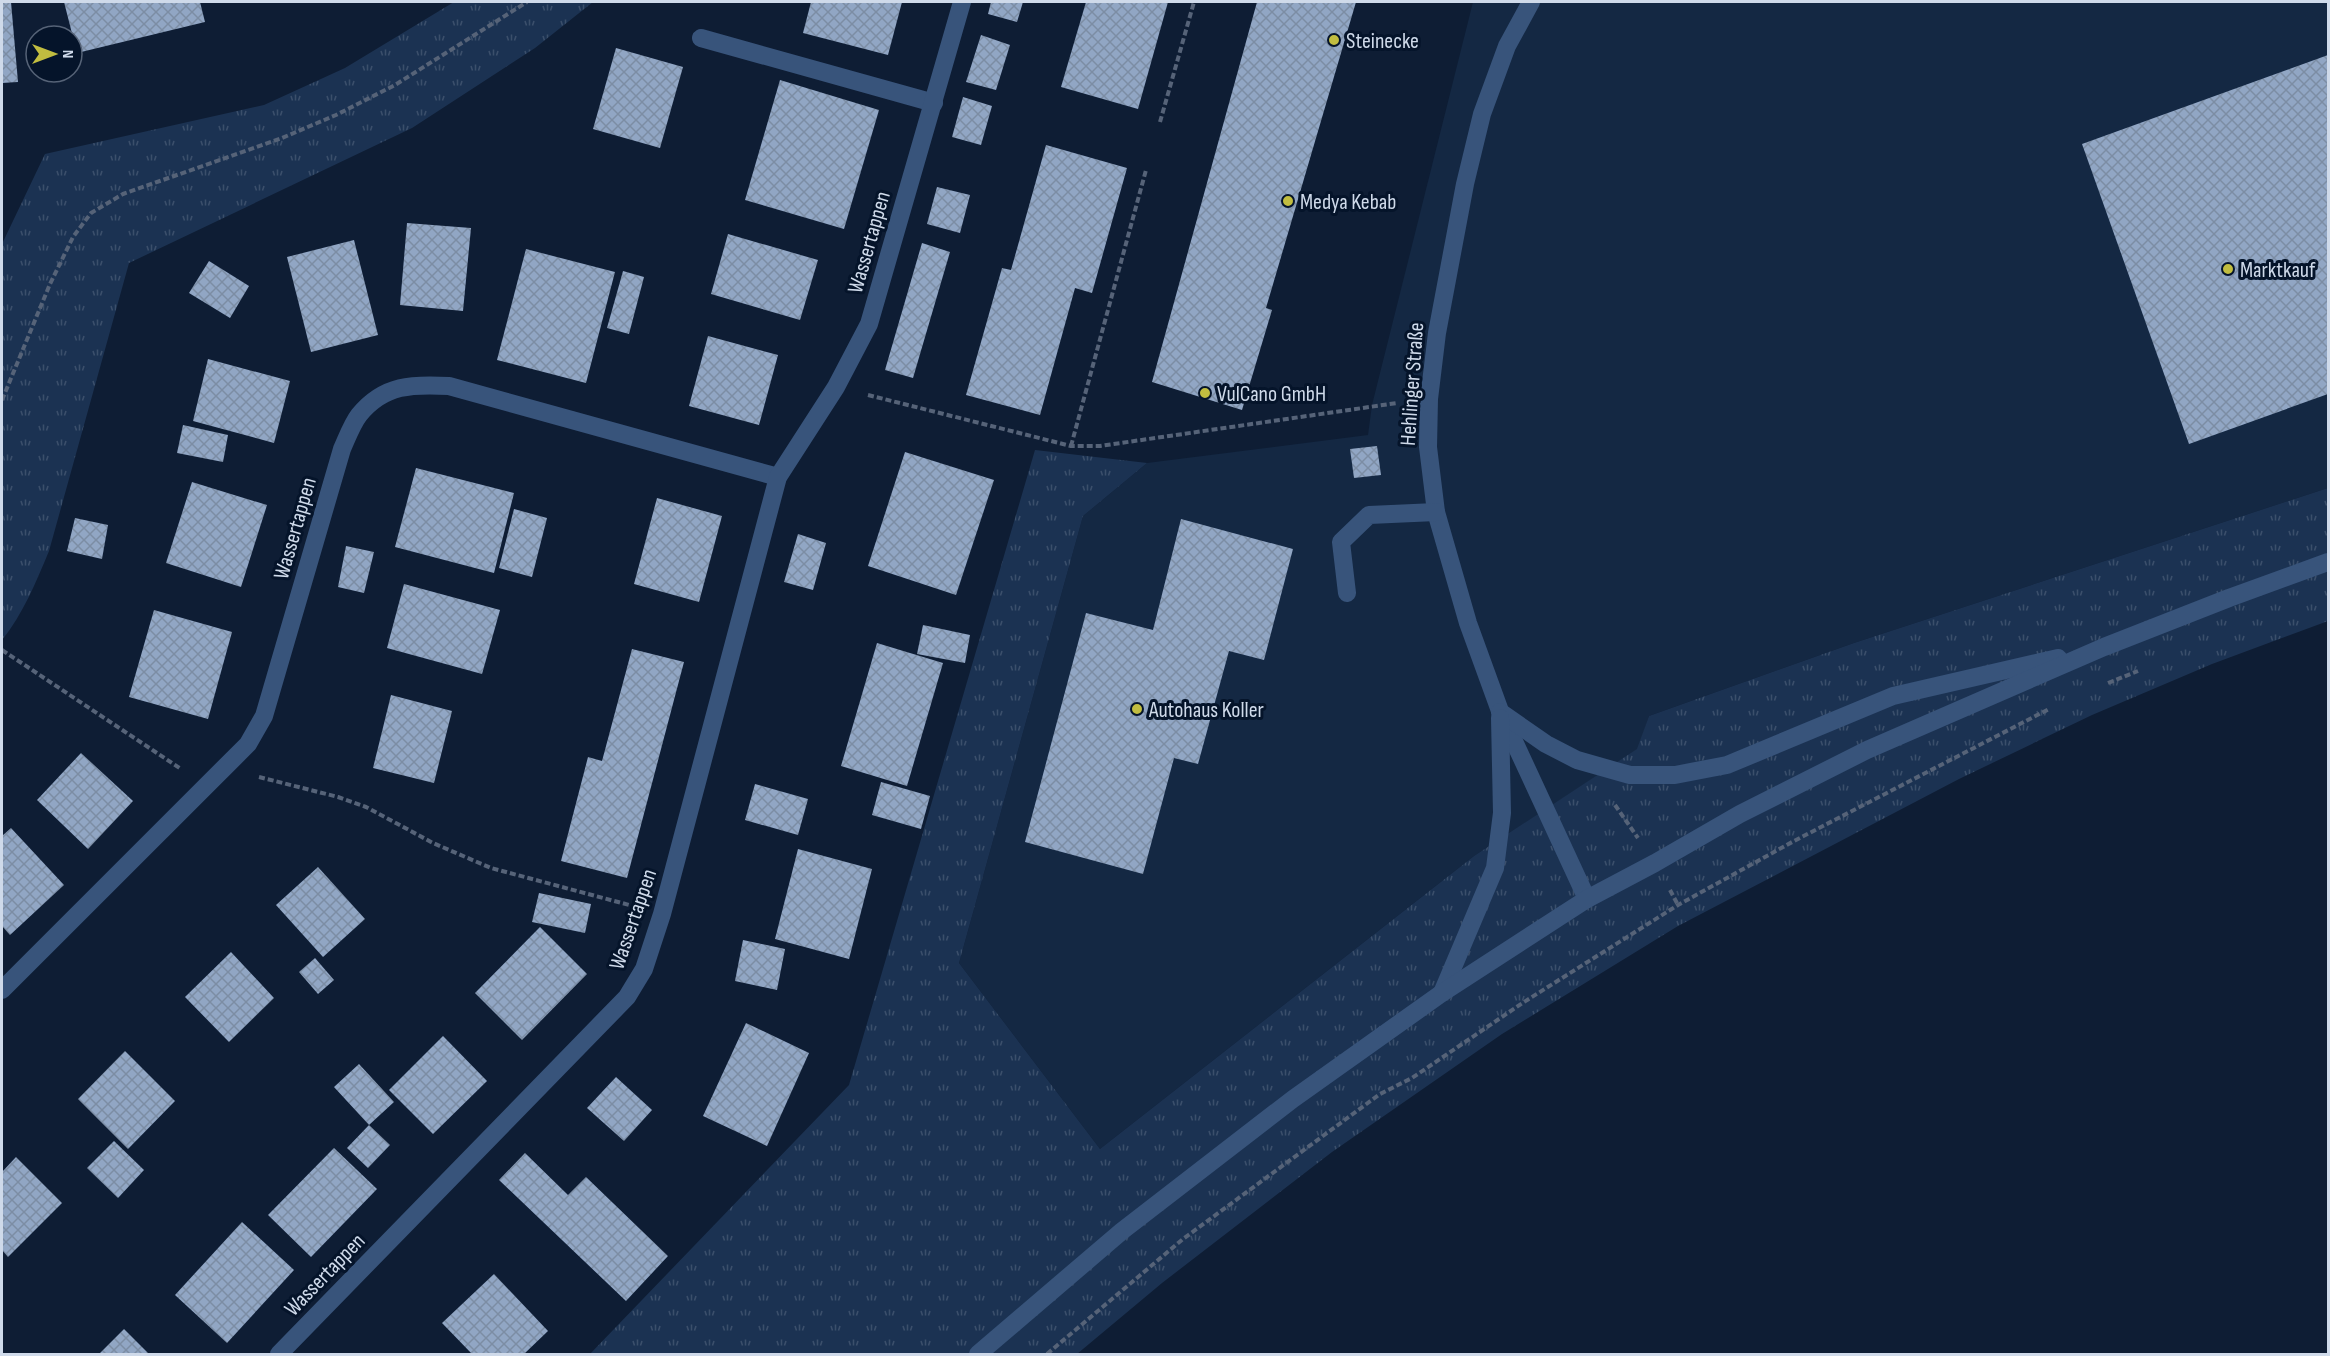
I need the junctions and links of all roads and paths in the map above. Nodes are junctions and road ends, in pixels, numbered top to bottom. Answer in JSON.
{"nodes":[{"id":1,"x":527,"y":2,"type":"edge"},
{"id":2,"x":962,"y":2,"type":"edge"},
{"id":3,"x":1194,"y":2,"type":"edge"},
{"id":4,"x":1531,"y":2,"type":"edge"},
{"id":5,"x":701,"y":38,"type":"dead end"},
{"id":6,"x":934,"y":103,"type":"junction"},
{"id":7,"x":1160,"y":122,"type":"dead end"},
{"id":8,"x":1146,"y":170,"type":"dead end"},
{"id":9,"x":836,"y":387,"type":"junction"},
{"id":10,"x":1429,"y":399,"type":"junction"},
{"id":11,"x":2,"y":400,"type":"edge"},
{"id":12,"x":1071,"y":446,"type":"junction"},
{"id":13,"x":778,"y":477,"type":"junction"},
{"id":14,"x":1436,"y":512,"type":"junction"},
{"id":15,"x":2328,"y":562,"type":"edge"},
{"id":16,"x":1347,"y":593,"type":"dead end"},
{"id":17,"x":2104,"y":647,"type":"junction"},
{"id":18,"x":2,"y":650,"type":"edge"},
{"id":19,"x":2139,"y":670,"type":"dead end"},
{"id":20,"x":2107,"y":684,"type":"dead end"},
{"id":21,"x":2053,"y":707,"type":"dead end"},
{"id":22,"x":1500,"y":711,"type":"junction"},
{"id":23,"x":223,"y":768,"type":"junction"},
{"id":24,"x":206,"y":785,"type":"junction"},
{"id":25,"x":1587,"y":899,"type":"junction"},
{"id":26,"x":662,"y":914,"type":"junction"},
{"id":27,"x":2,"y":990,"type":"edge"},
{"id":28,"x":1442,"y":993,"type":"junction"},
{"id":29,"x":279,"y":1354,"type":"edge"},
{"id":30,"x":978,"y":1354,"type":"edge"},
{"id":31,"x":1047,"y":1354,"type":"edge"}],
"edges":[{"from":1,"to":11,"type":"path"},
{"from":2,"to":6,"type":"street","name":"Wassertappen"},
{"from":3,"to":7,"type":"path"},
{"from":4,"to":10,"type":"street","name":"Hehlinger Straße"},
{"from":5,"to":6,"type":"street"},
{"from":6,"to":9,"type":"street","name":"Wassertappen"},
{"from":8,"to":12,"type":"path"},
{"from":9,"to":12,"type":"path"},
{"from":9,"to":13,"type":"street","name":"Wassertappen"},
{"from":10,"to":12,"type":"path"},
{"from":10,"to":14,"type":"street","name":"Hehlinger Straße"},
{"from":13,"to":23,"type":"street","name":"Wassertappen"},
{"from":13,"to":26,"type":"street","name":"Wassertappen"},
{"from":14,"to":16,"type":"street"},
{"from":14,"to":22,"type":"street","name":"Hehlinger Straße"},
{"from":15,"to":17,"type":"street"},
{"from":17,"to":22,"type":"street"},
{"from":17,"to":25,"type":"street"},
{"from":18,"to":24,"type":"path"},
{"from":19,"to":20,"type":"path"},
{"from":21,"to":31,"type":"path"},
{"from":22,"to":25,"type":"street","name":"Hehlinger Straße"},
{"from":22,"to":28,"type":"street"},
{"from":23,"to":24,"type":"street","name":"Wassertappen"},
{"from":23,"to":26,"type":"path"},
{"from":24,"to":27,"type":"street","name":"Wassertappen"},
{"from":25,"to":28,"type":"street"},
{"from":26,"to":29,"type":"street","name":"Wassertappen"},
{"from":28,"to":30,"type":"street"}]}
